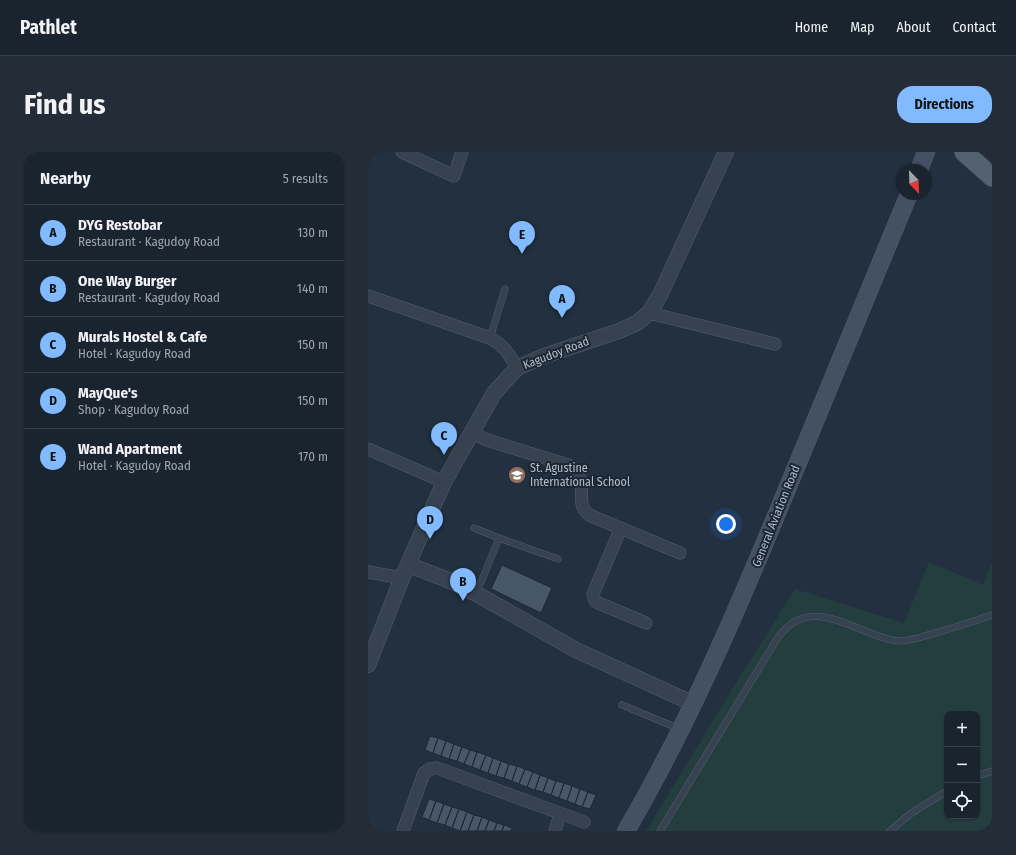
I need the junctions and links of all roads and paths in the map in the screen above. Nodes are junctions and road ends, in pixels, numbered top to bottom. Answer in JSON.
{"nodes":[{"id":1,"x":402,"y":152,"type":"edge"},
{"id":2,"x":462,"y":152,"type":"edge"},
{"id":3,"x":726,"y":152,"type":"edge"},
{"id":4,"x":926,"y":152,"type":"edge"},
{"id":5,"x":964,"y":152,"type":"edge"},
{"id":6,"x":921,"y":164,"type":"edge"},
{"id":7,"x":992,"y":177,"type":"edge"},
{"id":8,"x":907,"y":200,"type":"edge"},
{"id":9,"x":505,"y":290,"type":"dead end"},
{"id":10,"x":368,"y":296,"type":"edge"},
{"id":11,"x":649,"y":313,"type":"junction"},
{"id":12,"x":490,"y":338,"type":"junction"},
{"id":13,"x":775,"y":344,"type":"dead end"},
{"id":14,"x":517,"y":368,"type":"junction"},
{"id":15,"x":471,"y":432,"type":"junction"},
{"id":16,"x":368,"y":449,"type":"edge"},
{"id":17,"x":444,"y":482,"type":"junction"},
{"id":18,"x":474,"y":528,"type":"dead end"},
{"id":19,"x":621,"y":528,"type":"junction"},
{"id":20,"x":499,"y":538,"type":"junction"},
{"id":21,"x":680,"y":553,"type":"dead end"},
{"id":22,"x":558,"y":560,"type":"dead end"},
{"id":23,"x":409,"y":565,"type":"junction"},
{"id":24,"x":368,"y":572,"type":"edge"},
{"id":25,"x":402,"y":578,"type":"junction"},
{"id":26,"x":475,"y":593,"type":"junction"},
{"id":27,"x":992,"y":615,"type":"edge"},
{"id":28,"x":646,"y":623,"type":"dead end"},
{"id":29,"x":368,"y":665,"type":"edge"},
{"id":30,"x":694,"y":704,"type":"junction"},
{"id":31,"x":622,"y":705,"type":"dead end"},
{"id":32,"x":681,"y":729,"type":"junction"},
{"id":33,"x":992,"y":771,"type":"edge"},
{"id":34,"x":980,"y":775,"type":"edge"},
{"id":35,"x":944,"y":793,"type":"edge"},
{"id":36,"x":560,"y":814,"type":"junction"},
{"id":37,"x":584,"y":822,"type":"dead end"},
{"id":38,"x":408,"y":830,"type":"edge"},
{"id":39,"x":555,"y":831,"type":"edge"},
{"id":40,"x":626,"y":831,"type":"edge"},
{"id":41,"x":660,"y":831,"type":"edge"},
{"id":42,"x":890,"y":831,"type":"edge"}],
"edges":[{"from":1,"to":2,"type":"street"},
{"from":3,"to":11,"type":"street","name":"Kagudoy Road"},
{"from":4,"to":6,"type":"main road"},
{"from":5,"to":7,"type":"main road"},
{"from":8,"to":30,"type":"main road","name":"General Aviation Road"},
{"from":9,"to":12,"type":"lane"},
{"from":10,"to":12,"type":"street"},
{"from":11,"to":13,"type":"street"},
{"from":11,"to":14,"type":"street","name":"Kagudoy Road"},
{"from":12,"to":14,"type":"street"},
{"from":14,"to":15,"type":"street","name":"Kagudoy Road"},
{"from":15,"to":17,"type":"street","name":"Kagudoy Road"},
{"from":15,"to":19,"type":"street"},
{"from":16,"to":17,"type":"street"},
{"from":17,"to":23,"type":"street","name":"Kagudoy Road"},
{"from":18,"to":20,"type":"lane"},
{"from":19,"to":21,"type":"street"},
{"from":19,"to":28,"type":"street"},
{"from":20,"to":22,"type":"lane"},
{"from":20,"to":26,"type":"lane"},
{"from":23,"to":25,"type":"street","name":"Kagudoy Road"},
{"from":23,"to":26,"type":"street"},
{"from":24,"to":25,"type":"street"},
{"from":25,"to":29,"type":"street","name":"Kagudoy Road"},
{"from":26,"to":30,"type":"street"},
{"from":27,"to":41,"type":"lane"},
{"from":30,"to":32,"type":"main road","name":"General Aviation Road"},
{"from":31,"to":32,"type":"lane"},
{"from":32,"to":40,"type":"main road","name":"General Aviation Road"},
{"from":33,"to":34,"type":"lane"},
{"from":35,"to":42,"type":"lane"},
{"from":36,"to":37,"type":"street"},
{"from":36,"to":38,"type":"street"},
{"from":36,"to":39,"type":"street"}]}
